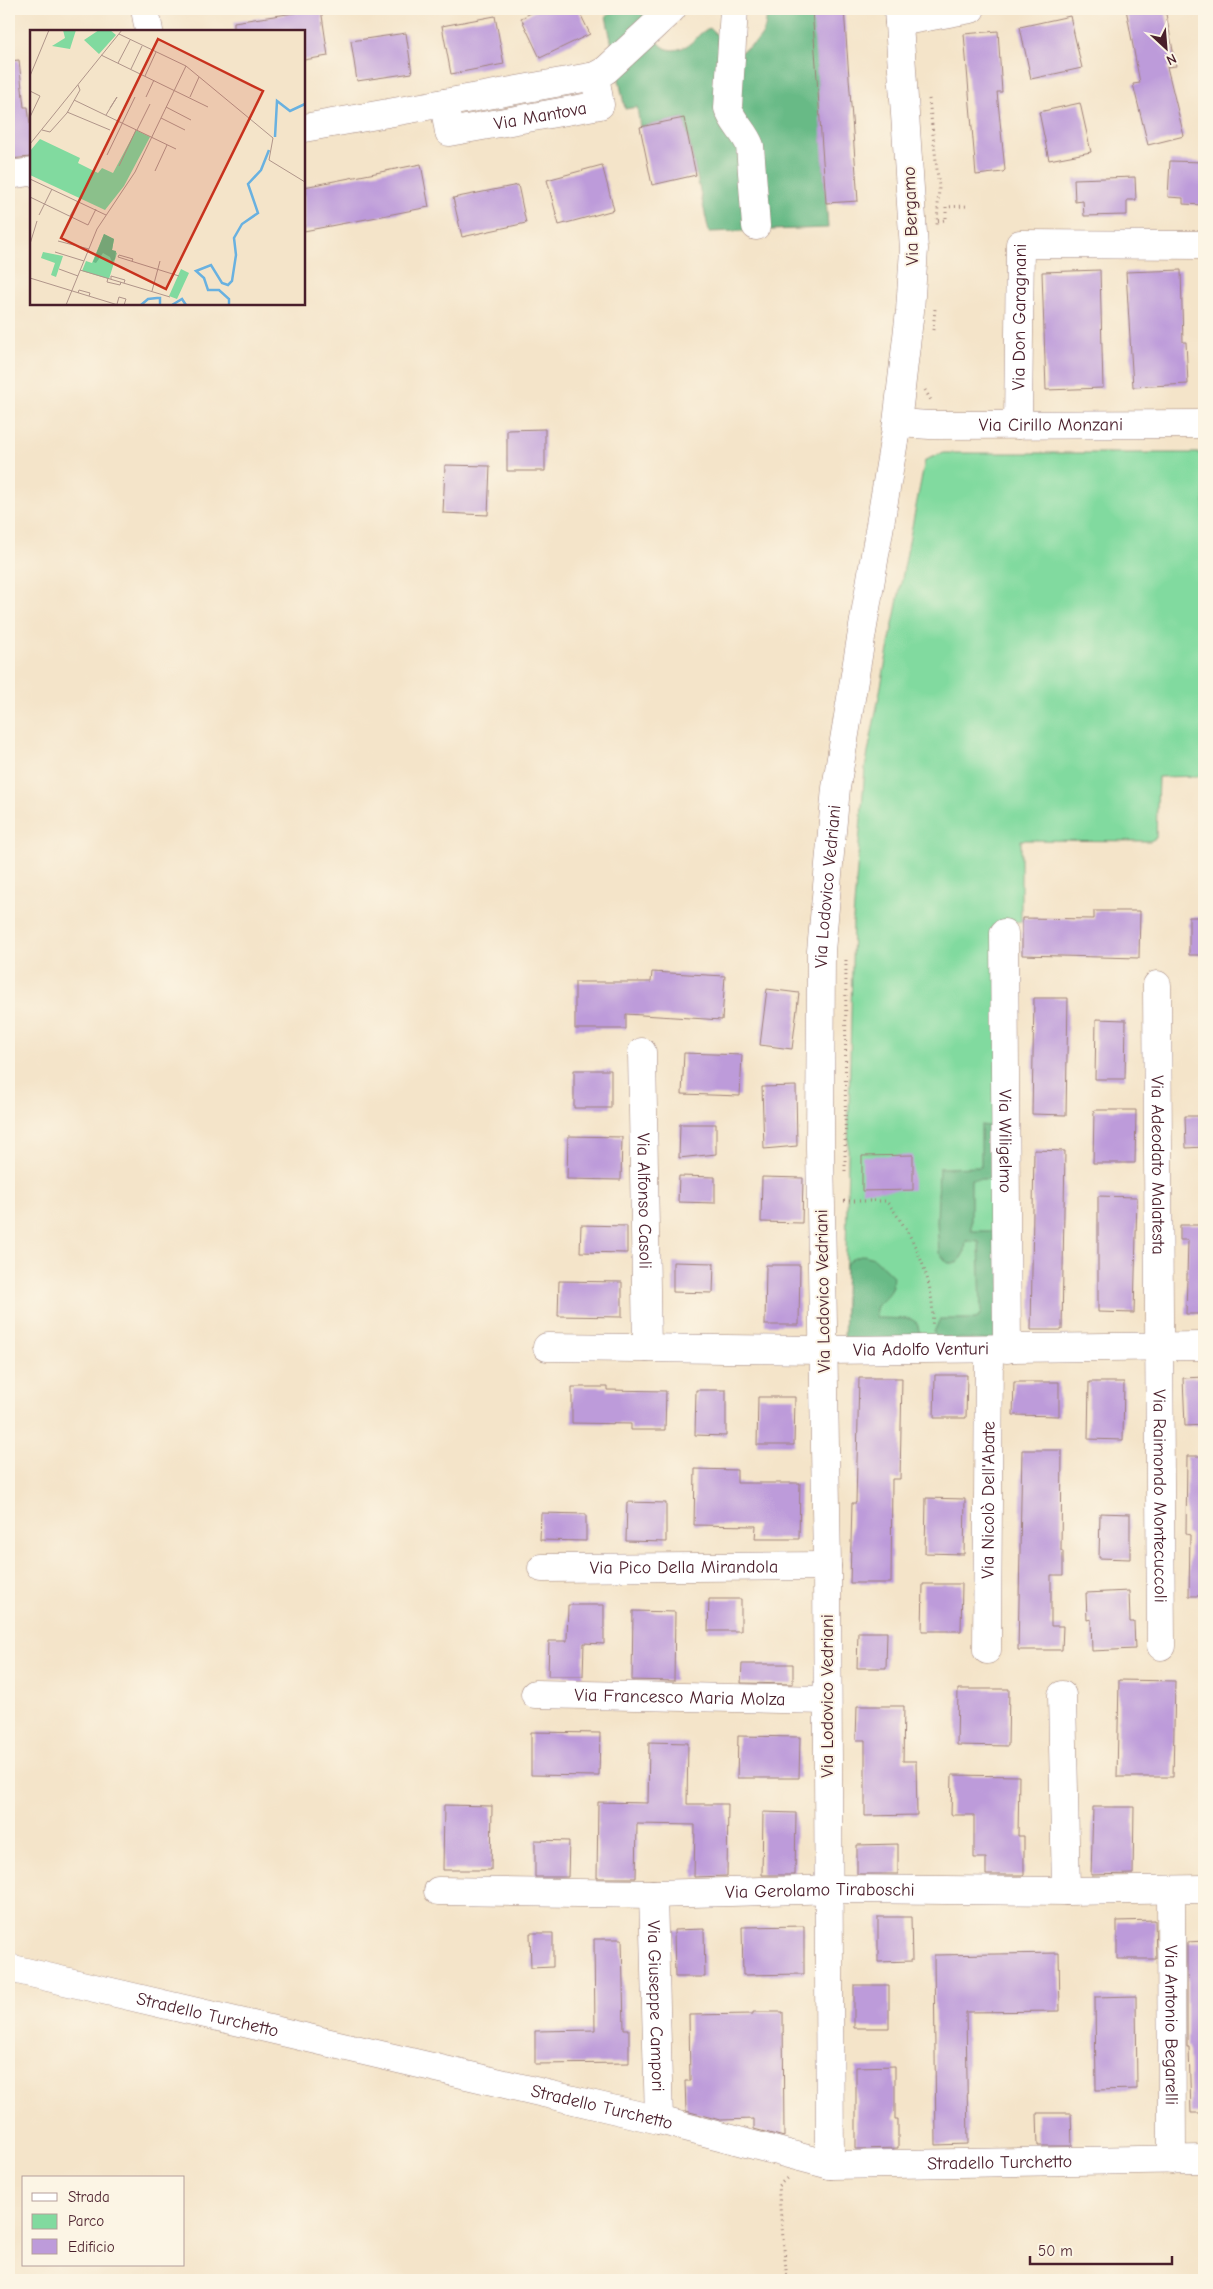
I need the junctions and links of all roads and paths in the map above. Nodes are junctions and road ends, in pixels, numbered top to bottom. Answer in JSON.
{"nodes":[{"id":1,"x":145,"y":9,"type":"edge"},
{"id":2,"x":672,"y":9,"type":"edge"},
{"id":3,"x":734,"y":9,"type":"edge"},
{"id":4,"x":971,"y":9,"type":"edge"},
{"id":5,"x":898,"y":15,"type":"edge"},
{"id":6,"x":149,"y":30,"type":"edge"},
{"id":7,"x":305,"y":128,"type":"edge"},
{"id":8,"x":30,"y":172,"type":"edge"},
{"id":9,"x":9,"y":175,"type":"edge"},
{"id":10,"x":968,"y":206,"type":"dead end"},
{"id":11,"x":938,"y":220,"type":"dead end"},
{"id":12,"x":756,"y":226,"type":"dead end"},
{"id":13,"x":1204,"y":245,"type":"edge"},
{"id":14,"x":897,"y":423,"type":"junction"},
{"id":15,"x":1204,"y":424,"type":"edge"},
{"id":16,"x":1018,"y":425,"type":"junction"},
{"id":17,"x":1004,"y":933,"type":"dead end"},
{"id":18,"x":1157,"y":985,"type":"dead end"},
{"id":19,"x":642,"y":1052,"type":"dead end"},
{"id":20,"x":844,"y":1201,"type":"dead end"},
{"id":21,"x":1159,"y":1346,"type":"junction"},
{"id":22,"x":1204,"y":1346,"type":"edge"},
{"id":23,"x":547,"y":1347,"type":"dead end"},
{"id":24,"x":647,"y":1348,"type":"junction"},
{"id":25,"x":930,"y":1349,"type":"junction"},
{"id":26,"x":998,"y":1349,"type":"junction"},
{"id":27,"x":825,"y":1350,"type":"junction"},
{"id":28,"x":827,"y":1566,"type":"junction"},
{"id":29,"x":542,"y":1568,"type":"dead end"},
{"id":30,"x":1161,"y":1646,"type":"dead end"},
{"id":31,"x":987,"y":1650,"type":"dead end"},
{"id":32,"x":535,"y":1694,"type":"dead end"},
{"id":33,"x":1062,"y":1695,"type":"dead end"},
{"id":34,"x":826,"y":1700,"type":"junction"},
{"id":35,"x":827,"y":1889,"type":"junction"},
{"id":36,"x":1204,"y":1889,"type":"edge"},
{"id":37,"x":1171,"y":1890,"type":"junction"},
{"id":38,"x":438,"y":1891,"type":"dead end"},
{"id":39,"x":1066,"y":1891,"type":"junction"},
{"id":40,"x":653,"y":1894,"type":"junction"},
{"id":41,"x":9,"y":1968,"type":"edge"},
{"id":42,"x":659,"y":2120,"type":"junction"},
{"id":43,"x":1172,"y":2160,"type":"junction"},
{"id":44,"x":1204,"y":2160,"type":"edge"},
{"id":45,"x":830,"y":2164,"type":"junction"}],
"edges":[{"from":1,"to":6,"type":"street"},
{"from":2,"to":7,"type":"street","name":"Via Mantova"},
{"from":3,"to":12,"type":"street"},
{"from":4,"to":5,"type":"street"},
{"from":5,"to":14,"type":"street","name":"Via Bergamo"},
{"from":8,"to":9,"type":"street"},
{"from":10,"to":11,"type":"path"},
{"from":13,"to":16,"type":"street","name":"Via Don Garagnani"},
{"from":14,"to":16,"type":"street","name":"Via Cirillo Monzani"},
{"from":14,"to":27,"type":"street","name":"Via Lodovico Vedriani"},
{"from":15,"to":16,"type":"street","name":"Via Cirillo Monzani"},
{"from":17,"to":26,"type":"street","name":"Via Wiligelmo"},
{"from":18,"to":21,"type":"street","name":"Via Adeodato Malatesta"},
{"from":19,"to":24,"type":"street","name":"Via Alfonso Casoli"},
{"from":20,"to":25,"type":"path"},
{"from":21,"to":22,"type":"street","name":"Via Adolfo Venturi"},
{"from":21,"to":26,"type":"street","name":"Via Adolfo Venturi"},
{"from":21,"to":30,"type":"street","name":"Via Raimondo Montecuccoli"},
{"from":23,"to":24,"type":"street","name":"Via Adolfo Venturi"},
{"from":24,"to":27,"type":"street","name":"Via Adolfo Venturi"},
{"from":25,"to":26,"type":"street","name":"Via Adolfo Venturi"},
{"from":25,"to":27,"type":"street","name":"Via Adolfo Venturi"},
{"from":26,"to":31,"type":"street","name":"Via Nicolò Dell'Abate"},
{"from":27,"to":28,"type":"street","name":"Via Lodovico Vedriani"},
{"from":28,"to":29,"type":"street","name":"Via Pico Della Mirandola"},
{"from":28,"to":34,"type":"street","name":"Via Lodovico Vedriani"},
{"from":32,"to":34,"type":"street","name":"Via Francesco Maria Molza"},
{"from":33,"to":39,"type":"street"},
{"from":34,"to":35,"type":"street","name":"Via Lodovico Vedriani"},
{"from":35,"to":39,"type":"street","name":"Via Gerolamo Tiraboschi"},
{"from":35,"to":40,"type":"street","name":"Via Gerolamo Tiraboschi"},
{"from":35,"to":45,"type":"street","name":"Via Lodovico Vedriani"},
{"from":36,"to":37,"type":"street","name":"Via Gerolamo Tiraboschi"},
{"from":37,"to":39,"type":"street","name":"Via Gerolamo Tiraboschi"},
{"from":37,"to":43,"type":"street","name":"Via Antonio Begarelli"},
{"from":38,"to":40,"type":"street","name":"Via Gerolamo Tiraboschi"},
{"from":40,"to":42,"type":"street","name":"Via Giuseppe Campori"},
{"from":41,"to":42,"type":"street","name":"Stradello Turchetto"},
{"from":42,"to":45,"type":"street","name":"Stradello Turchetto"},
{"from":43,"to":44,"type":"street","name":"Stradello Turchetto"},
{"from":43,"to":45,"type":"street","name":"Stradello Turchetto"}]}
